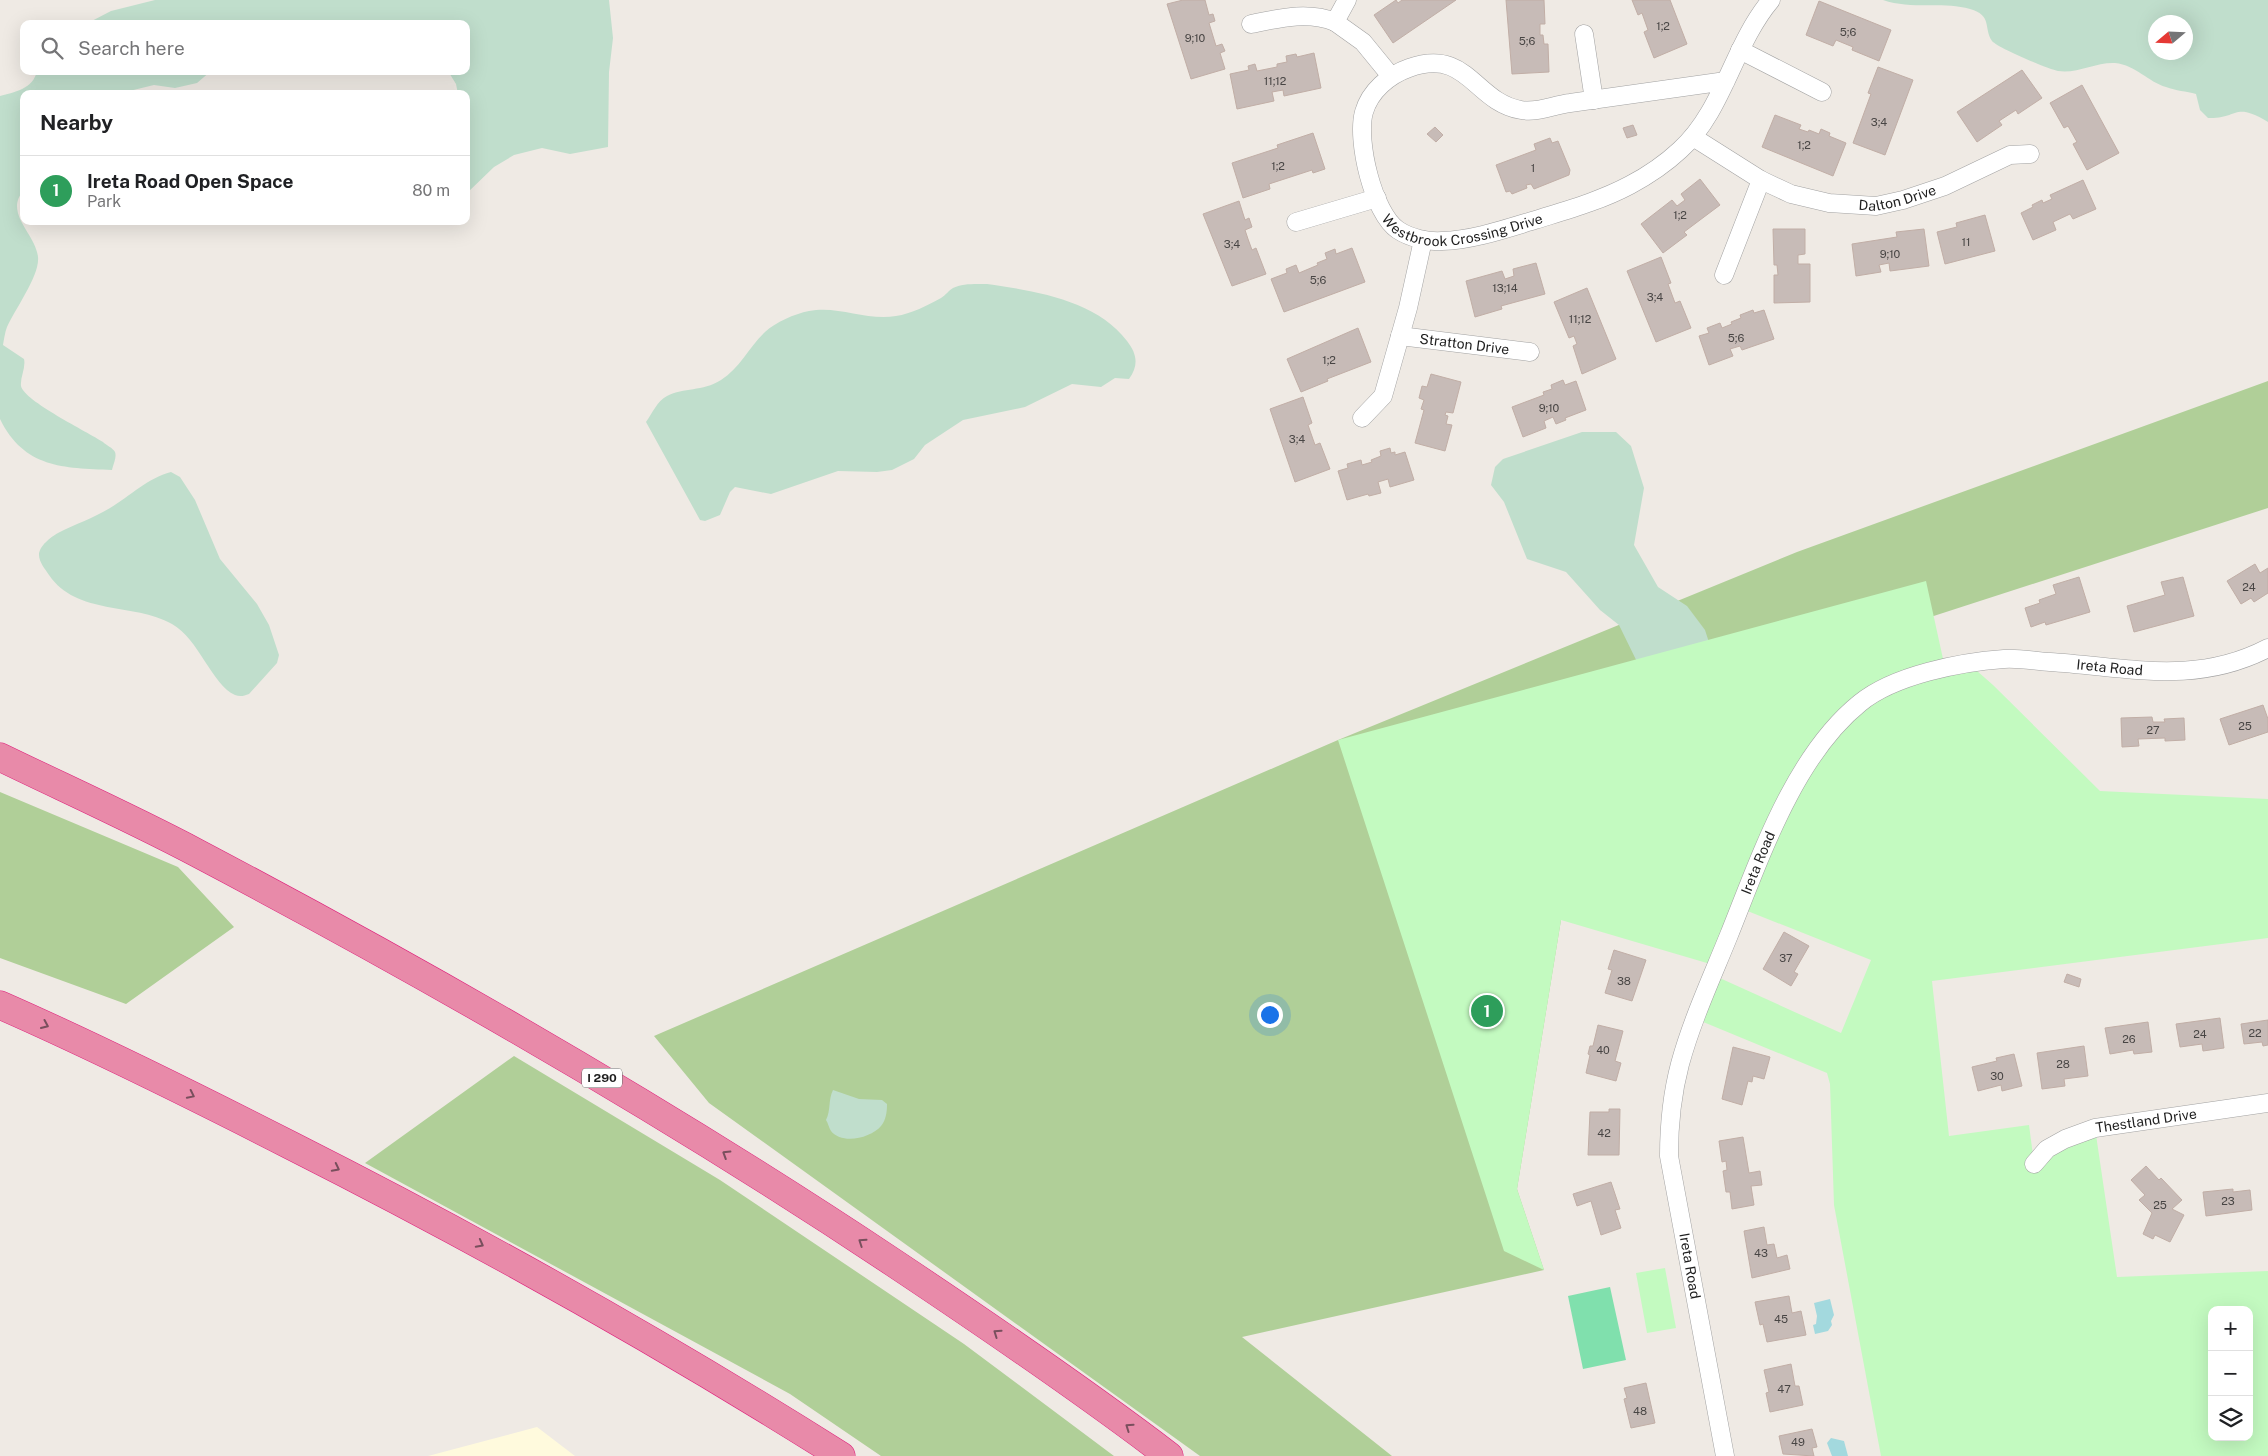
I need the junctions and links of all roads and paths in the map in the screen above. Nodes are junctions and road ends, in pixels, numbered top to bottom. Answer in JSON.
{"nodes":[{"id":1,"x":1347,"y":0,"type":"edge"},
{"id":2,"x":1771,"y":0,"type":"edge"},
{"id":3,"x":1336,"y":22,"type":"junction"},
{"id":4,"x":1251,"y":24,"type":"dead end"},
{"id":5,"x":1584,"y":34,"type":"dead end"},
{"id":6,"x":1740,"y":50,"type":"junction"},
{"id":7,"x":1390,"y":75,"type":"junction"},
{"id":8,"x":1726,"y":81,"type":"junction"},
{"id":9,"x":1822,"y":92,"type":"dead end"},
{"id":10,"x":1594,"y":100,"type":"junction"},
{"id":11,"x":1693,"y":137,"type":"junction"},
{"id":12,"x":2030,"y":154,"type":"dead end"},
{"id":13,"x":1761,"y":180,"type":"junction"},
{"id":14,"x":1377,"y":198,"type":"junction"},
{"id":15,"x":1296,"y":222,"type":"dead end"},
{"id":16,"x":1423,"y":240,"type":"junction"},
{"id":17,"x":1724,"y":275,"type":"dead end"},
{"id":18,"x":1400,"y":336,"type":"junction"},
{"id":19,"x":1530,"y":352,"type":"dead end"},
{"id":20,"x":1362,"y":418,"type":"dead end"},
{"id":21,"x":2268,"y":648,"type":"edge"},
{"id":22,"x":0,"y":758,"type":"edge"},
{"id":23,"x":0,"y":1005,"type":"edge"},
{"id":24,"x":2268,"y":1103,"type":"edge"},
{"id":25,"x":2034,"y":1164,"type":"dead end"},
{"id":26,"x":841,"y":1456,"type":"edge"},
{"id":27,"x":1169,"y":1456,"type":"edge"},
{"id":28,"x":1726,"y":1456,"type":"edge"}],
"edges":[{"from":1,"to":3,"type":"street"},
{"from":2,"to":6,"type":"street","name":"Westbrook Crossing Drive"},
{"from":3,"to":4,"type":"street"},
{"from":3,"to":7,"type":"street"},
{"from":5,"to":10,"type":"street"},
{"from":6,"to":8,"type":"street","name":"Westbrook Crossing Drive"},
{"from":6,"to":9,"type":"street"},
{"from":7,"to":10,"type":"street"},
{"from":7,"to":14,"type":"street","name":"Westbrook Crossing Drive"},
{"from":8,"to":10,"type":"street"},
{"from":8,"to":11,"type":"street","name":"Westbrook Crossing Drive"},
{"from":11,"to":13,"type":"street","name":"Dalton Drive"},
{"from":11,"to":16,"type":"street","name":"Westbrook Crossing Drive"},
{"from":12,"to":13,"type":"street","name":"Dalton Drive"},
{"from":13,"to":17,"type":"street"},
{"from":14,"to":15,"type":"street"},
{"from":14,"to":16,"type":"street","name":"Westbrook Crossing Drive"},
{"from":16,"to":18,"type":"street","name":"Stratton Drive"},
{"from":18,"to":19,"type":"street","name":"Stratton Drive"},
{"from":18,"to":20,"type":"street","name":"Stratton Drive"},
{"from":21,"to":28,"type":"street","name":"Ireta Road"},
{"from":27,"to":22,"type":"highway","number":"I 290","one_way":true},
{"from":23,"to":26,"type":"highway","one_way":true},
{"from":24,"to":25,"type":"street","name":"Thestland Drive"}]}
